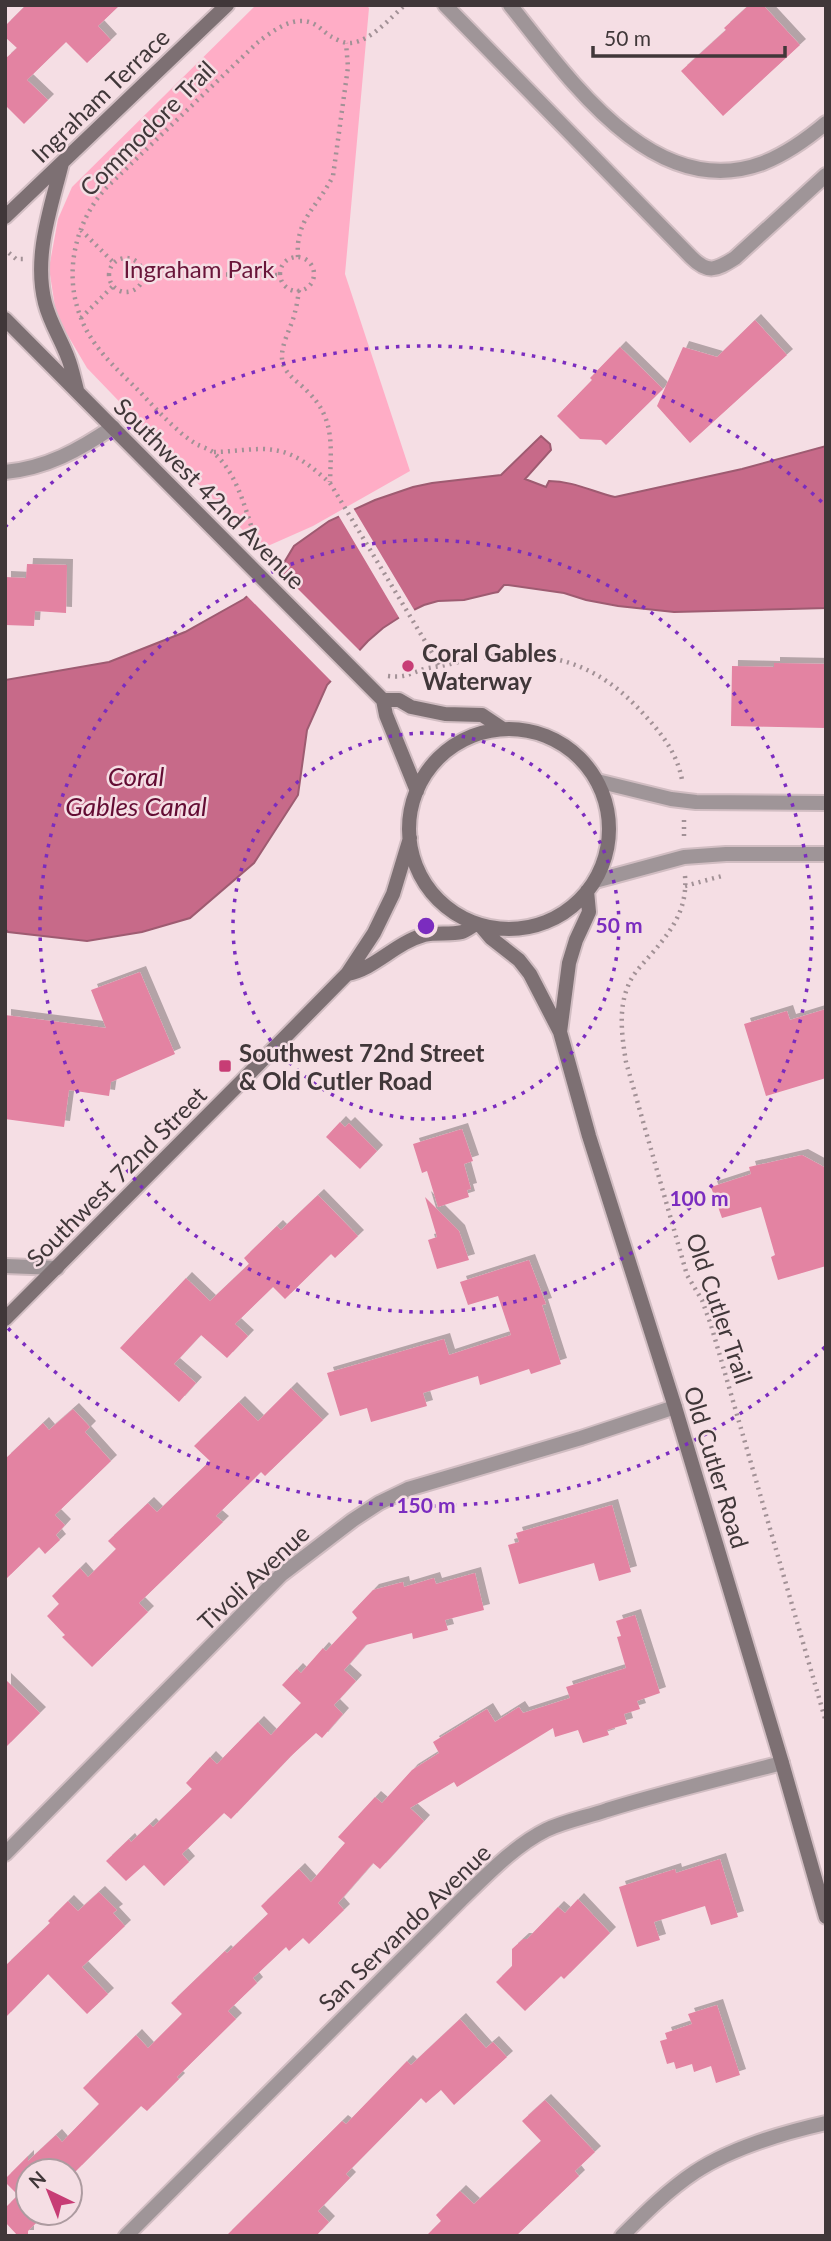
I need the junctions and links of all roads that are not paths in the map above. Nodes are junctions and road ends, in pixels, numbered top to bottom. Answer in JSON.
{"nodes":[{"id":1,"x":226,"y":5,"type":"edge"},
{"id":2,"x":445,"y":5,"type":"edge"},
{"id":3,"x":510,"y":5,"type":"edge"},
{"id":4,"x":826,"y":123,"type":"edge"},
{"id":5,"x":63,"y":162,"type":"junction"},
{"id":6,"x":826,"y":175,"type":"edge"},
{"id":7,"x":5,"y":217,"type":"edge"},
{"id":8,"x":5,"y":319,"type":"edge"},
{"id":9,"x":77,"y":391,"type":"junction"},
{"id":10,"x":113,"y":427,"type":"junction"},
{"id":11,"x":5,"y":472,"type":"edge"},
{"id":12,"x":383,"y":700,"type":"junction"},
{"id":13,"x":503,"y":729,"type":"junction"},
{"id":14,"x":597,"y":780,"type":"junction"},
{"id":15,"x":417,"y":791,"type":"junction"},
{"id":16,"x":826,"y":803,"type":"edge"},
{"id":17,"x":410,"y":838,"type":"junction"},
{"id":18,"x":826,"y":854,"type":"edge"},
{"id":19,"x":591,"y":886,"type":"junction"},
{"id":20,"x":478,"y":925,"type":"junction"},
{"id":21,"x":347,"y":974,"type":"junction"},
{"id":22,"x":559,"y":1032,"type":"junction"},
{"id":23,"x":5,"y":1266,"type":"edge"},
{"id":24,"x":57,"y":1268,"type":"junction"},
{"id":25,"x":5,"y":1319,"type":"edge"},
{"id":26,"x":675,"y":1407,"type":"junction"},
{"id":27,"x":782,"y":1763,"type":"junction"},
{"id":28,"x":5,"y":1854,"type":"edge"},
{"id":29,"x":826,"y":1917,"type":"edge"},
{"id":30,"x":826,"y":2123,"type":"edge"},
{"id":31,"x":126,"y":2236,"type":"edge"},
{"id":32,"x":622,"y":2236,"type":"edge"}],
"edges":[{"from":1,"to":5,"type":"main road","name":"Ingraham Terrace"},
{"from":2,"to":6,"type":"street"},
{"from":3,"to":4,"type":"street"},
{"from":5,"to":7,"type":"main road","name":"Ingraham Terrace"},
{"from":5,"to":9,"type":"main road"},
{"from":8,"to":9,"type":"main road","name":"Southwest 42nd Avenue"},
{"from":9,"to":10,"type":"main road","name":"Southwest 42nd Avenue"},
{"from":10,"to":11,"type":"street"},
{"from":10,"to":12,"type":"main road","name":"Southwest 42nd Avenue"},
{"from":12,"to":13,"type":"main road"},
{"from":12,"to":15,"type":"main road","name":"Southwest 42nd Avenue"},
{"from":13,"to":14,"type":"main road"},
{"from":13,"to":15,"type":"main road"},
{"from":14,"to":16,"type":"street"},
{"from":14,"to":19,"type":"main road"},
{"from":15,"to":17,"type":"main road"},
{"from":17,"to":20,"type":"main road"},
{"from":17,"to":21,"type":"main road","name":"Southwest 72nd Street"},
{"from":18,"to":19,"type":"street"},
{"from":19,"to":20,"type":"main road"},
{"from":19,"to":22,"type":"main road","name":"Old Cutler Road"},
{"from":20,"to":21,"type":"main road","name":"Southwest 72nd Street"},
{"from":20,"to":22,"type":"main road","name":"Old Cutler Road"},
{"from":21,"to":24,"type":"main road","name":"Southwest 72nd Street"},
{"from":22,"to":26,"type":"main road","name":"Old Cutler Road"},
{"from":23,"to":24,"type":"street"},
{"from":24,"to":25,"type":"main road","name":"Southwest 72nd Street"},
{"from":26,"to":27,"type":"main road","name":"Old Cutler Road"},
{"from":26,"to":28,"type":"street","name":"Tivoli Avenue"},
{"from":27,"to":29,"type":"main road","name":"Old Cutler Road"},
{"from":27,"to":31,"type":"street","name":"San Servando Avenue"},
{"from":30,"to":32,"type":"street"}]}
